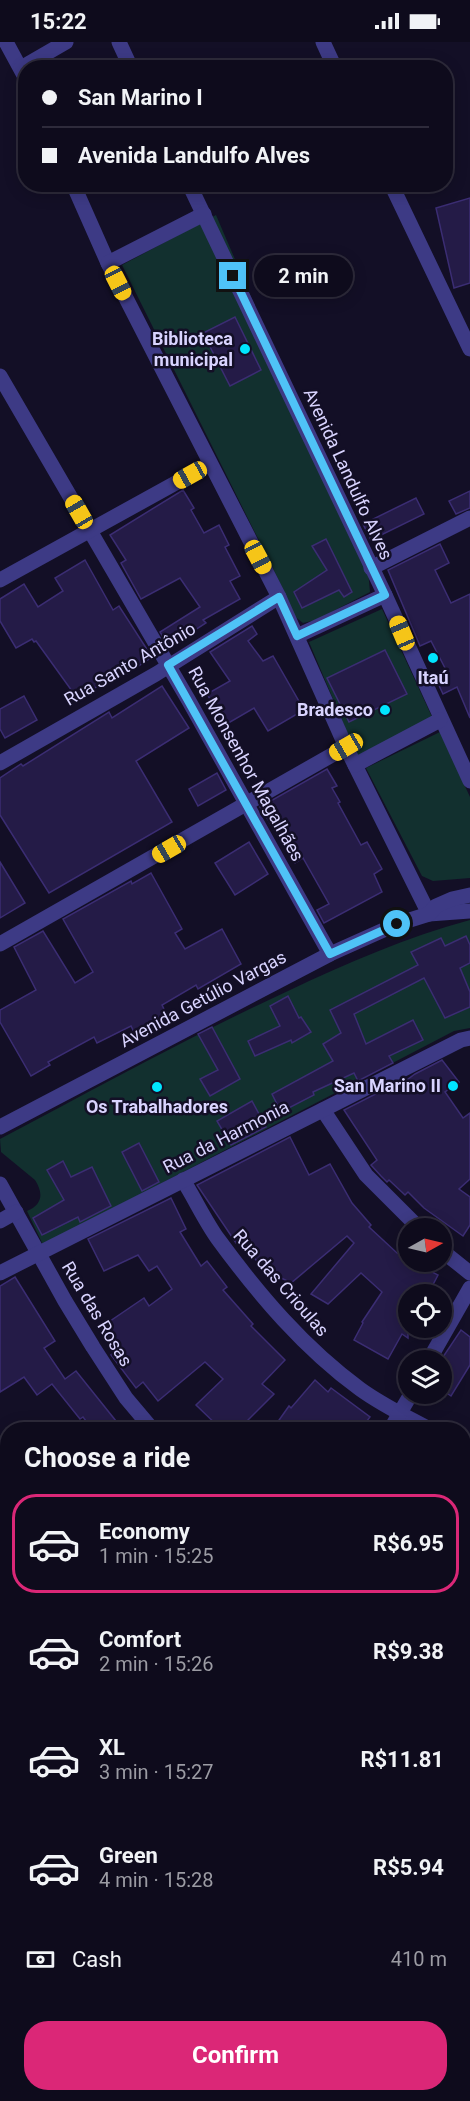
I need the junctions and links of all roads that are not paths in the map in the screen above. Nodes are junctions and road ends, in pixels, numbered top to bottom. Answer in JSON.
{"nodes":[{"id":1,"x":6,"y":42,"type":"edge"},
{"id":2,"x":66,"y":42,"type":"edge"},
{"id":3,"x":119,"y":42,"type":"edge"},
{"id":4,"x":323,"y":42,"type":"edge"},
{"id":5,"x":42,"y":60,"type":"edge"},
{"id":6,"x":127,"y":60,"type":"edge"},
{"id":7,"x":331,"y":60,"type":"edge"},
{"id":8,"x":18,"y":65,"type":"edge"},
{"id":9,"x":77,"y":192,"type":"edge"},
{"id":10,"x":193,"y":192,"type":"edge"},
{"id":11,"x":395,"y":192,"type":"edge"},
{"id":12,"x":204,"y":214,"type":"junction"},
{"id":13,"x":108,"y":263,"type":"junction"},
{"id":14,"x":468,"y":341,"type":"edge"},
{"id":15,"x":0,"y":376,"type":"edge"},
{"id":16,"x":210,"y":464,"type":"junction"},
{"id":17,"x":470,"y":518,"type":"edge"},
{"id":18,"x":90,"y":531,"type":"junction"},
{"id":19,"x":371,"y":568,"type":"junction"},
{"id":20,"x":0,"y":580,"type":"edge"},
{"id":21,"x":385,"y":595,"type":"junction"},
{"id":22,"x":279,"y":597,"type":"junction"},
{"id":23,"x":297,"y":636,"type":"junction"},
{"id":24,"x":168,"y":665,"type":"junction"},
{"id":25,"x":440,"y":720,"type":"junction"},
{"id":26,"x":346,"y":747,"type":"junction"},
{"id":27,"x":0,"y":763,"type":"edge"},
{"id":28,"x":355,"y":765,"type":"junction"},
{"id":29,"x":470,"y":782,"type":"edge"},
{"id":30,"x":247,"y":804,"type":"junction"},
{"id":31,"x":470,"y":896,"type":"edge"},
{"id":32,"x":470,"y":912,"type":"edge"},
{"id":33,"x":429,"y":914,"type":"junction"},
{"id":34,"x":0,"y":944,"type":"edge"},
{"id":35,"x":330,"y":954,"type":"junction"},
{"id":36,"x":467,"y":1043,"type":"edge"},
{"id":37,"x":323,"y":1110,"type":"junction"},
{"id":38,"x":0,"y":1127,"type":"edge"},
{"id":39,"x":183,"y":1180,"type":"junction"},
{"id":40,"x":0,"y":1184,"type":"edge"},
{"id":41,"x":16,"y":1212,"type":"junction"},
{"id":42,"x":409,"y":1218,"type":"edge"},
{"id":43,"x":0,"y":1221,"type":"edge"},
{"id":44,"x":38,"y":1252,"type":"junction"},
{"id":45,"x":452,"y":1259,"type":"edge"},
{"id":46,"x":0,"y":1273,"type":"edge"},
{"id":47,"x":470,"y":1274,"type":"edge"},
{"id":48,"x":470,"y":1288,"type":"edge"},
{"id":49,"x":435,"y":1350,"type":"edge"},
{"id":50,"x":405,"y":1404,"type":"edge"},
{"id":51,"x":399,"y":1413,"type":"junction"},
{"id":52,"x":146,"y":1422,"type":"edge"},
{"id":53,"x":394,"y":1422,"type":"edge"},
{"id":54,"x":416,"y":1422,"type":"edge"}],
"edges":[{"from":1,"to":8,"type":"street"},
{"from":2,"to":5,"type":"street"},
{"from":3,"to":6,"type":"street"},
{"from":4,"to":7,"type":"street"},
{"from":9,"to":13,"type":"street"},
{"from":10,"to":12,"type":"street","name":"Avenida Landulfo Alves"},
{"from":11,"to":14,"type":"street"},
{"from":12,"to":13,"type":"street"},
{"from":12,"to":19,"type":"street","name":"Avenida Landulfo Alves"},
{"from":13,"to":16,"type":"street"},
{"from":15,"to":18,"type":"street","name":"Rua Monsenhor Magalhães"},
{"from":16,"to":18,"type":"street"},
{"from":16,"to":22,"type":"street"},
{"from":17,"to":19,"type":"street"},
{"from":18,"to":20,"type":"street"},
{"from":18,"to":24,"type":"street","name":"Rua Monsenhor Magalhães"},
{"from":19,"to":21,"type":"street","name":"Avenida Landulfo Alves"},
{"from":21,"to":23,"type":"street"},
{"from":21,"to":25,"type":"street","name":"Avenida Landulfo Alves"},
{"from":22,"to":23,"type":"street"},
{"from":22,"to":24,"type":"street","name":"Rua Santo Antônio"},
{"from":23,"to":26,"type":"street"},
{"from":24,"to":27,"type":"street","name":"Rua Santo Antônio"},
{"from":24,"to":30,"type":"street","name":"Rua Monsenhor Magalhães"},
{"from":25,"to":28,"type":"street"},
{"from":25,"to":29,"type":"street","name":"Avenida Landulfo Alves"},
{"from":26,"to":28,"type":"street"},
{"from":26,"to":30,"type":"street"},
{"from":28,"to":33,"type":"street"},
{"from":30,"to":34,"type":"street"},
{"from":30,"to":35,"type":"street","name":"Rua Monsenhor Magalhães"},
{"from":31,"to":33,"type":"street","name":"Avenida Getúlio Vargas"},
{"from":32,"to":33,"type":"street","name":"Avenida Getúlio Vargas"},
{"from":33,"to":35,"type":"street","name":"Avenida Getúlio Vargas"},
{"from":35,"to":38,"type":"street","name":"Avenida Getúlio Vargas"},
{"from":36,"to":37,"type":"street","name":"Rua da Harmonia"},
{"from":37,"to":39,"type":"street","name":"Rua da Harmonia"},
{"from":37,"to":42,"type":"street"},
{"from":39,"to":44,"type":"street","name":"Rua da Harmonia"},
{"from":39,"to":51,"type":"street","name":"Rua das Crioulas"},
{"from":40,"to":41,"type":"street","name":"Rua das Rosas"},
{"from":41,"to":43,"type":"street"},
{"from":41,"to":44,"type":"street","name":"Rua das Rosas"},
{"from":44,"to":46,"type":"street","name":"Rua da Harmonia"},
{"from":44,"to":52,"type":"street","name":"Rua das Rosas"},
{"from":45,"to":47,"type":"street"},
{"from":48,"to":49,"type":"street"},
{"from":50,"to":51,"type":"street"},
{"from":51,"to":53,"type":"street"},
{"from":51,"to":54,"type":"street","name":"Rua das Crioulas"}]}
